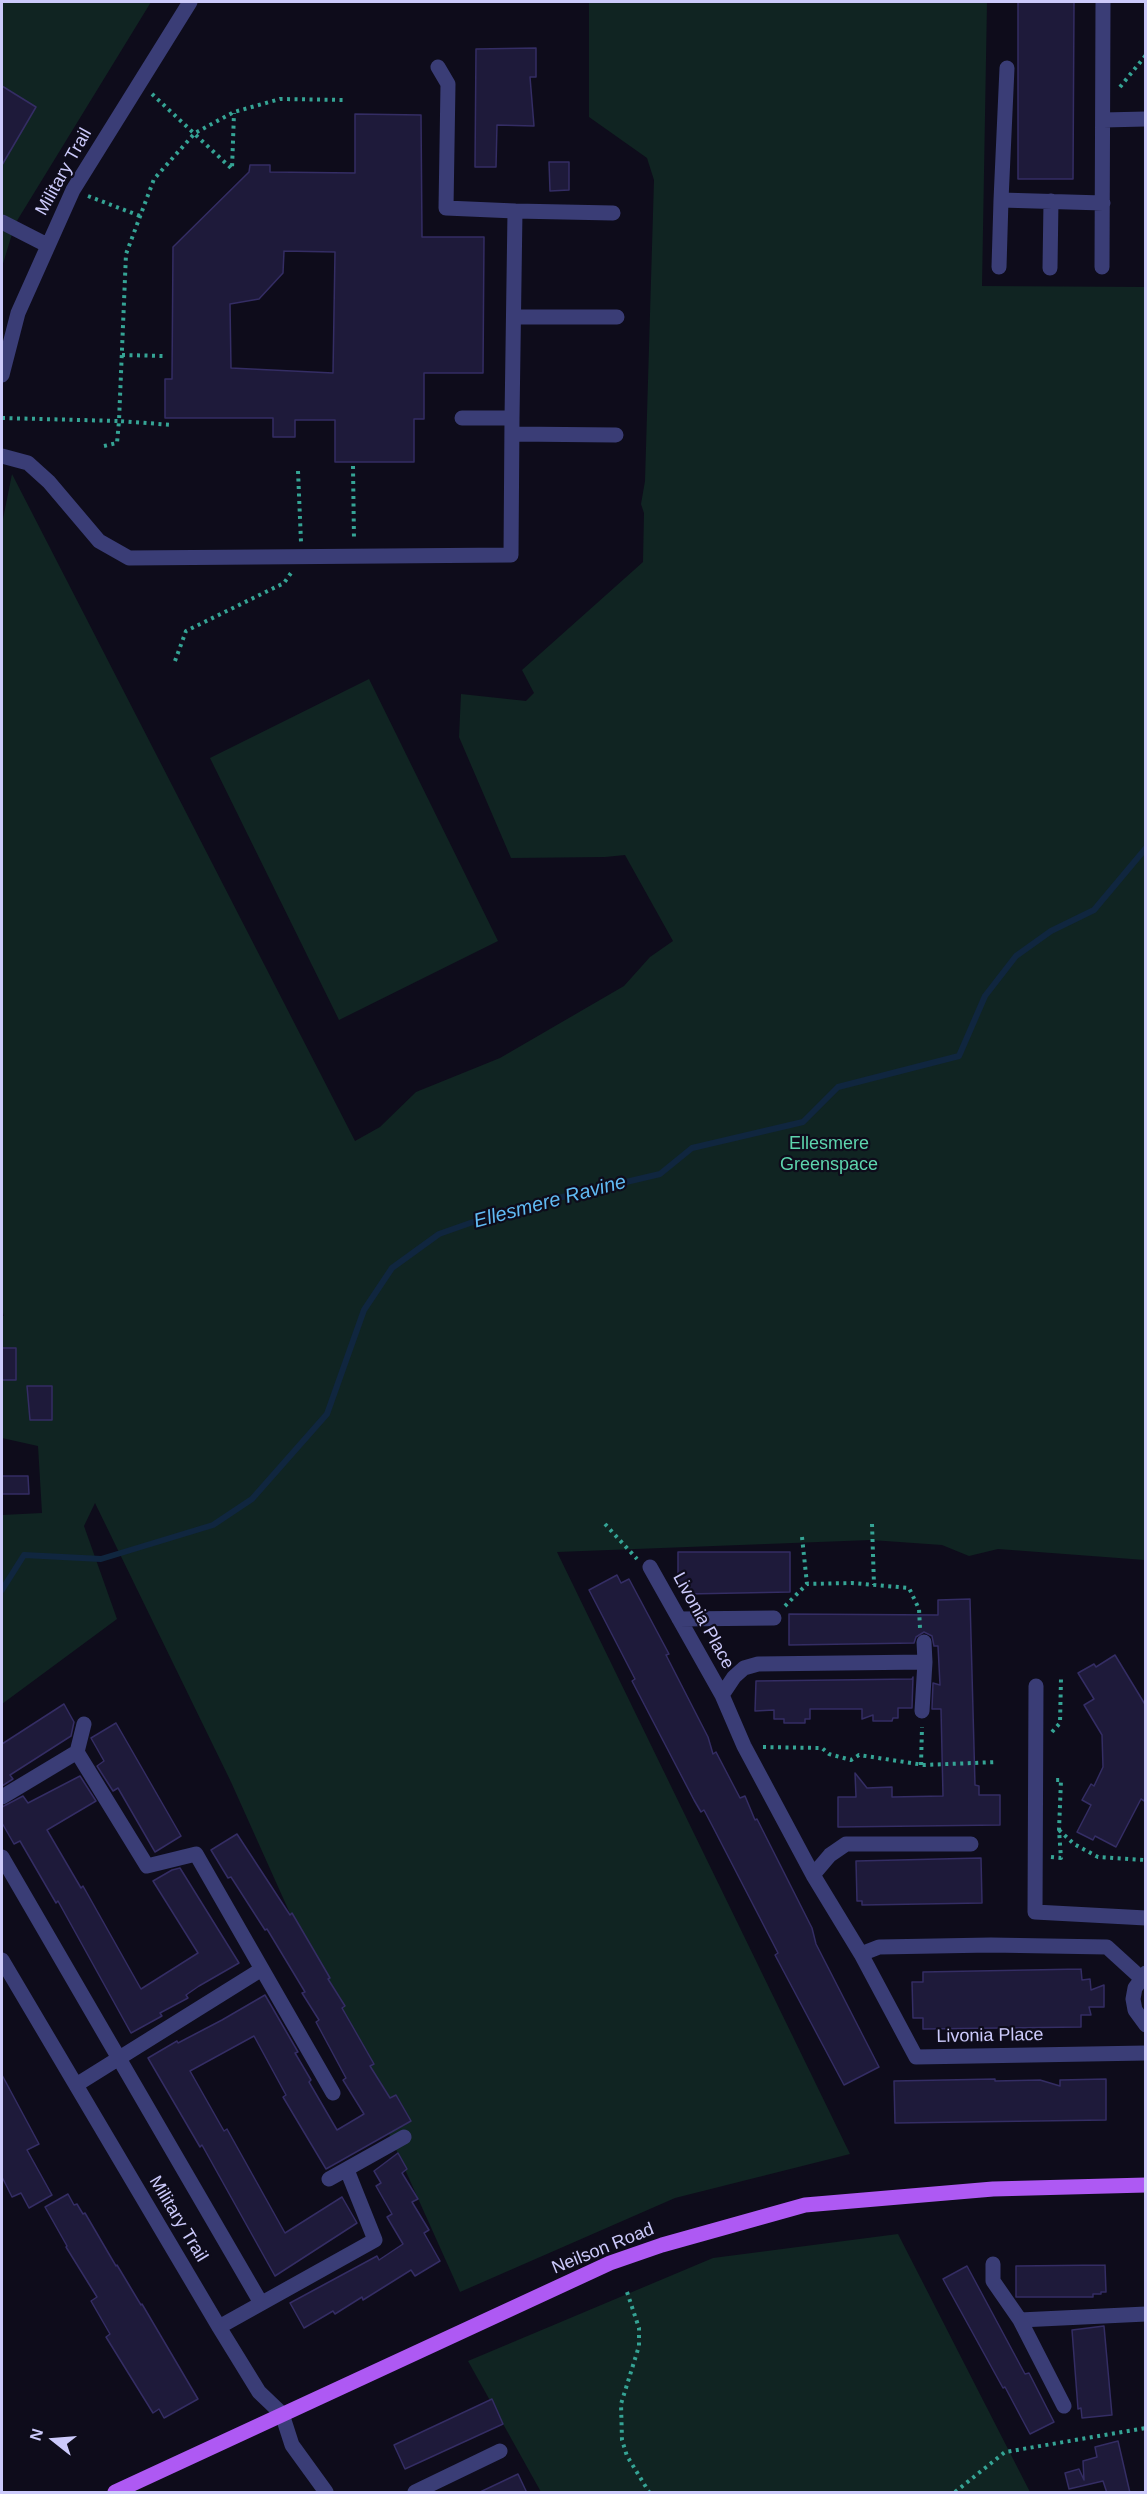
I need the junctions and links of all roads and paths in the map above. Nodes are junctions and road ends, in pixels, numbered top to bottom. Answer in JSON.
{"nodes":[{"id":1,"x":190,"y":2,"type":"edge"},
{"id":2,"x":1103,"y":2,"type":"edge"},
{"id":3,"x":1146,"y":55,"type":"edge"},
{"id":4,"x":438,"y":67,"type":"dead end"},
{"id":5,"x":1007,"y":68,"type":"dead end"},
{"id":6,"x":138,"y":85,"type":"junction"},
{"id":7,"x":347,"y":100,"type":"dead end"},
{"id":8,"x":234,"y":112,"type":"junction"},
{"id":9,"x":1102,"y":114,"type":"junction"},
{"id":10,"x":1146,"y":119,"type":"edge"},
{"id":11,"x":195,"y":133,"type":"junction"},
{"id":12,"x":88,"y":196,"type":"dead end"},
{"id":13,"x":1001,"y":200,"type":"junction"},
{"id":14,"x":1052,"y":201,"type":"junction"},
{"id":15,"x":1103,"y":203,"type":"junction"},
{"id":16,"x":515,"y":211,"type":"junction"},
{"id":17,"x":613,"y":213,"type":"dead end"},
{"id":18,"x":140,"y":216,"type":"junction"},
{"id":19,"x":2,"y":222,"type":"edge"},
{"id":20,"x":47,"y":245,"type":"junction"},
{"id":21,"x":999,"y":267,"type":"dead end"},
{"id":22,"x":1102,"y":267,"type":"dead end"},
{"id":23,"x":1050,"y":268,"type":"dead end"},
{"id":24,"x":514,"y":316,"type":"junction"},
{"id":25,"x":617,"y":317,"type":"dead end"},
{"id":26,"x":122,"y":355,"type":"junction"},
{"id":27,"x":162,"y":356,"type":"dead end"},
{"id":28,"x":2,"y":375,"type":"edge"},
{"id":29,"x":2,"y":418,"type":"edge"},
{"id":30,"x":462,"y":418,"type":"dead end"},
{"id":31,"x":512,"y":418,"type":"junction"},
{"id":32,"x":120,"y":421,"type":"junction"},
{"id":33,"x":173,"y":425,"type":"dead end"},
{"id":34,"x":513,"y":434,"type":"junction"},
{"id":35,"x":616,"y":435,"type":"dead end"},
{"id":36,"x":104,"y":446,"type":"dead end"},
{"id":37,"x":2,"y":456,"type":"edge"},
{"id":38,"x":353,"y":466,"type":"dead end"},
{"id":39,"x":298,"y":471,"type":"dead end"},
{"id":40,"x":302,"y":556,"type":"junction"},
{"id":41,"x":355,"y":556,"type":"junction"},
{"id":42,"x":175,"y":661,"type":"dead end"},
{"id":43,"x":605,"y":1524,"type":"dead end"},
{"id":44,"x":872,"y":1524,"type":"dead end"},
{"id":45,"x":802,"y":1537,"type":"dead end"},
{"id":46,"x":650,"y":1567,"type":"joint"},
{"id":47,"x":807,"y":1584,"type":"junction"},
{"id":48,"x":874,"y":1585,"type":"junction"},
{"id":49,"x":774,"y":1618,"type":"joint"},
{"id":50,"x":680,"y":1619,"type":"junction"},
{"id":51,"x":924,"y":1642,"type":"joint"},
{"id":52,"x":925,"y":1662,"type":"junction"},
{"id":53,"x":1036,"y":1686,"type":"dead end"},
{"id":54,"x":722,"y":1695,"type":"junction"},
{"id":55,"x":922,"y":1711,"type":"joint"},
{"id":56,"x":84,"y":1724,"type":"dead end"},
{"id":57,"x":744,"y":1746,"type":"junction"},
{"id":58,"x":77,"y":1752,"type":"junction"},
{"id":59,"x":997,"y":1762,"type":"dead end"},
{"id":60,"x":921,"y":1765,"type":"junction"},
{"id":61,"x":1036,"y":1780,"type":"junction"},
{"id":62,"x":2,"y":1797,"type":"edge"},
{"id":63,"x":1059,"y":1830,"type":"junction"},
{"id":64,"x":971,"y":1844,"type":"dead end"},
{"id":65,"x":1035,"y":1856,"type":"junction"},
{"id":66,"x":2,"y":1857,"type":"edge"},
{"id":67,"x":1145,"y":1860,"type":"edge"},
{"id":68,"x":813,"y":1875,"type":"junction"},
{"id":69,"x":1146,"y":1918,"type":"edge"},
{"id":70,"x":861,"y":1954,"type":"junction"},
{"id":71,"x":2,"y":1960,"type":"edge"},
{"id":72,"x":261,"y":1969,"type":"junction"},
{"id":73,"x":1143,"y":1975,"type":"edge"},
{"id":74,"x":1146,"y":2025,"type":"edge"},
{"id":75,"x":1146,"y":2054,"type":"edge"},
{"id":76,"x":120,"y":2059,"type":"junction"},
{"id":77,"x":76,"y":2085,"type":"junction"},
{"id":78,"x":333,"y":2093,"type":"dead end"},
{"id":79,"x":404,"y":2137,"type":"dead end"},
{"id":80,"x":347,"y":2170,"type":"junction"},
{"id":81,"x":329,"y":2179,"type":"dead end"},
{"id":82,"x":1146,"y":2185,"type":"edge"},
{"id":83,"x":993,"y":2264,"type":"dead end"},
{"id":84,"x":627,"y":2292,"type":"dead end"},
{"id":85,"x":261,"y":2303,"type":"junction"},
{"id":86,"x":1146,"y":2314,"type":"edge"},
{"id":87,"x":1020,"y":2320,"type":"junction"},
{"id":88,"x":219,"y":2327,"type":"junction"},
{"id":89,"x":1064,"y":2406,"type":"dead end"},
{"id":90,"x":282,"y":2414,"type":"junction"},
{"id":91,"x":1146,"y":2428,"type":"edge"},
{"id":92,"x":500,"y":2451,"type":"dead end"},
{"id":93,"x":115,"y":2493,"type":"edge"},
{"id":94,"x":326,"y":2493,"type":"edge"},
{"id":95,"x":415,"y":2493,"type":"edge"},
{"id":96,"x":649,"y":2493,"type":"edge"},
{"id":97,"x":955,"y":2493,"type":"edge"}],
"edges":[{"from":1,"to":6,"type":"street","name":"Military Trail"},
{"from":2,"to":9,"type":"street"},
{"from":3,"to":9,"type":"path"},
{"from":4,"to":16,"type":"street"},
{"from":5,"to":13,"type":"street"},
{"from":6,"to":11,"type":"path"},
{"from":6,"to":20,"type":"street","name":"Military Trail"},
{"from":7,"to":8,"type":"path"},
{"from":8,"to":11,"type":"path"},
{"from":8,"to":11,"type":"path"},
{"from":9,"to":10,"type":"street"},
{"from":9,"to":15,"type":"street"},
{"from":11,"to":18,"type":"path"},
{"from":12,"to":18,"type":"path"},
{"from":13,"to":14,"type":"street"},
{"from":13,"to":21,"type":"street"},
{"from":14,"to":15,"type":"street"},
{"from":14,"to":23,"type":"street"},
{"from":15,"to":22,"type":"street"},
{"from":16,"to":17,"type":"street"},
{"from":16,"to":24,"type":"street"},
{"from":18,"to":26,"type":"path"},
{"from":19,"to":20,"type":"street"},
{"from":20,"to":28,"type":"street","name":"Military Trail"},
{"from":24,"to":25,"type":"street"},
{"from":24,"to":31,"type":"street"},
{"from":26,"to":27,"type":"path"},
{"from":26,"to":32,"type":"path"},
{"from":29,"to":32,"type":"path"},
{"from":30,"to":31,"type":"street"},
{"from":31,"to":34,"type":"street"},
{"from":32,"to":33,"type":"path"},
{"from":32,"to":36,"type":"path"},
{"from":34,"to":35,"type":"street"},
{"from":34,"to":41,"type":"street"},
{"from":37,"to":40,"type":"street"},
{"from":38,"to":41,"type":"path"},
{"from":39,"to":40,"type":"path"},
{"from":40,"to":41,"type":"street"},
{"from":40,"to":42,"type":"path"},
{"from":43,"to":46,"type":"path"},
{"from":44,"to":48,"type":"path"},
{"from":45,"to":47,"type":"path"},
{"from":46,"to":50,"type":"street","name":"Livonia Place"},
{"from":47,"to":48,"type":"path"},
{"from":47,"to":49,"type":"path"},
{"from":48,"to":51,"type":"path"},
{"from":49,"to":50,"type":"street"},
{"from":50,"to":54,"type":"street","name":"Livonia Place"},
{"from":51,"to":52,"type":"street"},
{"from":52,"to":54,"type":"street","name":"Livonia Place"},
{"from":52,"to":55,"type":"street"},
{"from":53,"to":61,"type":"street"},
{"from":54,"to":57,"type":"street","name":"Livonia Place"},
{"from":55,"to":60,"type":"path"},
{"from":56,"to":58,"type":"street"},
{"from":57,"to":60,"type":"path"},
{"from":57,"to":68,"type":"street","name":"Livonia Place"},
{"from":58,"to":62,"type":"street"},
{"from":58,"to":72,"type":"street"},
{"from":59,"to":60,"type":"path"},
{"from":61,"to":63,"type":"path"},
{"from":61,"to":65,"type":"street"},
{"from":63,"to":65,"type":"path"},
{"from":63,"to":67,"type":"path"},
{"from":64,"to":68,"type":"street"},
{"from":65,"to":69,"type":"street"},
{"from":66,"to":76,"type":"street"},
{"from":68,"to":70,"type":"street","name":"Livonia Place"},
{"from":70,"to":73,"type":"street"},
{"from":70,"to":75,"type":"street","name":"Livonia Place"},
{"from":71,"to":77,"type":"street","name":"Military Trail"},
{"from":72,"to":76,"type":"street"},
{"from":72,"to":78,"type":"street"},
{"from":73,"to":74,"type":"street"},
{"from":76,"to":77,"type":"street"},
{"from":76,"to":85,"type":"street"},
{"from":77,"to":88,"type":"street","name":"Military Trail"},
{"from":79,"to":80,"type":"street"},
{"from":80,"to":81,"type":"street"},
{"from":80,"to":85,"type":"street"},
{"from":82,"to":90,"type":"main road","name":"Neilson Road"},
{"from":83,"to":87,"type":"street"},
{"from":84,"to":96,"type":"path"},
{"from":85,"to":88,"type":"street"},
{"from":86,"to":87,"type":"street"},
{"from":87,"to":89,"type":"street"},
{"from":88,"to":90,"type":"street","name":"Military Trail"},
{"from":90,"to":93,"type":"main road","name":"Neilson Road"},
{"from":90,"to":94,"type":"street","name":"Military Trail"},
{"from":91,"to":97,"type":"path"},
{"from":92,"to":95,"type":"street"}]}
